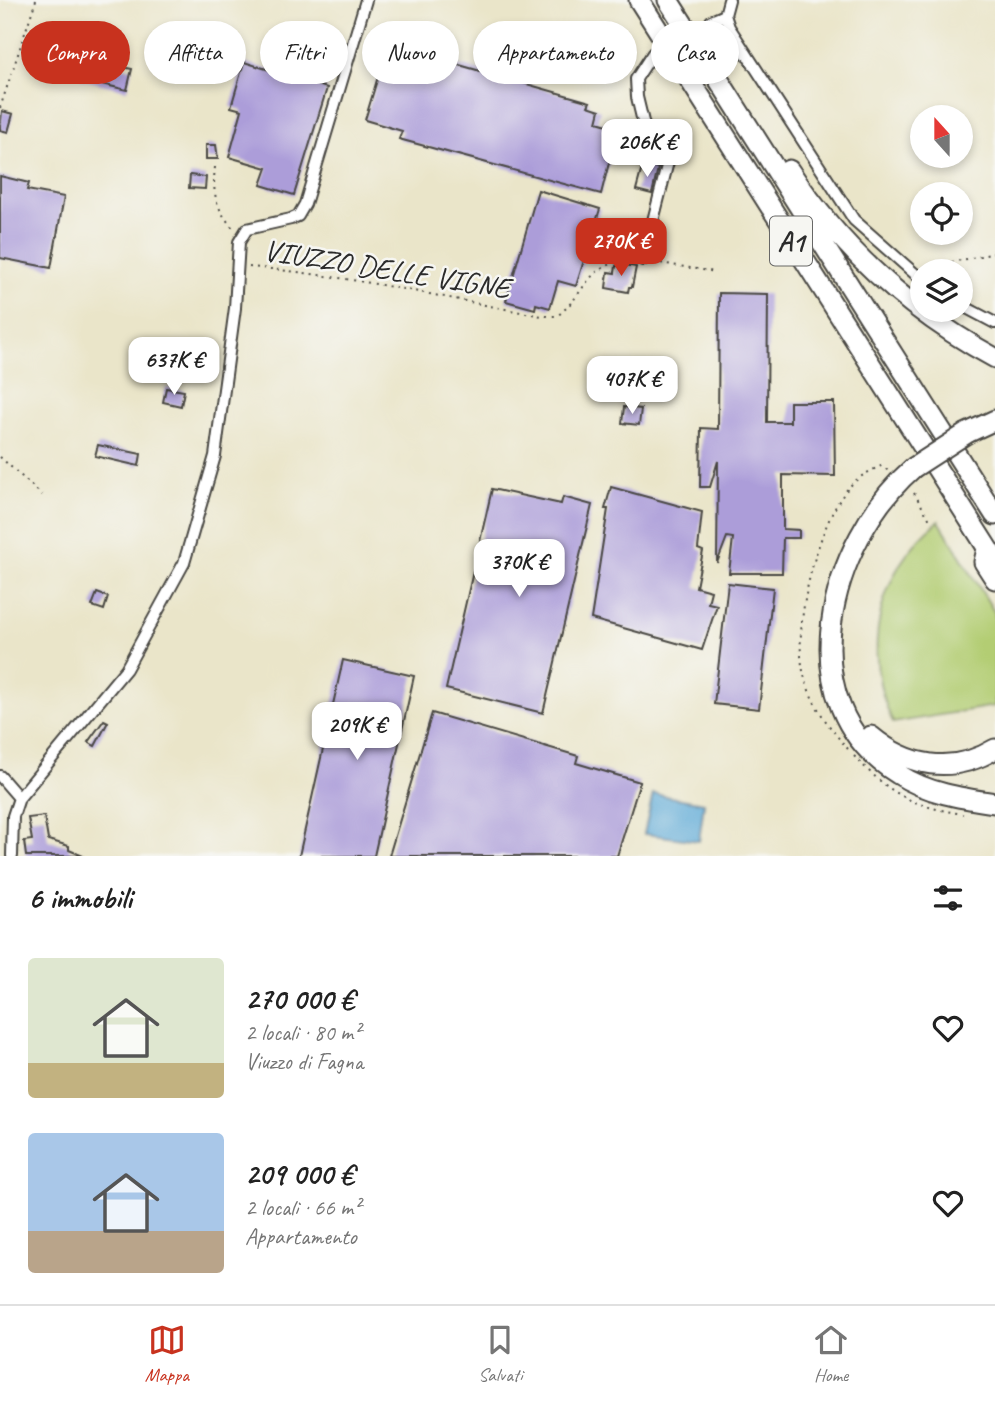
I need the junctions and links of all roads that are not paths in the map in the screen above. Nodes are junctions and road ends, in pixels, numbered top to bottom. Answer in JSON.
{"nodes":[{"id":1,"x":366,"y":0,"type":"edge"},
{"id":2,"x":639,"y":0,"type":"edge"},
{"id":3,"x":668,"y":0,"type":"edge"},
{"id":4,"x":729,"y":0,"type":"edge"},
{"id":5,"x":725,"y":15,"type":"junction"},
{"id":6,"x":681,"y":21,"type":"edge"},
{"id":7,"x":711,"y":21,"type":"tunnel mouth"},
{"id":8,"x":651,"y":56,"type":"tunnel mouth"},
{"id":9,"x":722,"y":84,"type":"edge"},
{"id":10,"x":725,"y":84,"type":"edge"},
{"id":11,"x":643,"y":260,"type":"road end"},
{"id":12,"x":910,"y":272,"type":"edge"},
{"id":13,"x":973,"y":311,"type":"edge"},
{"id":14,"x":995,"y":323,"type":"edge"},
{"id":15,"x":995,"y":358,"type":"edge"},
{"id":16,"x":995,"y":420,"type":"edge"},
{"id":17,"x":995,"y":430,"type":"edge"},
{"id":18,"x":969,"y":436,"type":"junction"},
{"id":19,"x":910,"y":478,"type":"junction"},
{"id":20,"x":995,"y":515,"type":"edge"},
{"id":21,"x":991,"y":554,"type":"edge"},
{"id":22,"x":995,"y":579,"type":"edge"},
{"id":23,"x":995,"y":749,"type":"edge"},
{"id":24,"x":0,"y":776,"type":"edge"},
{"id":25,"x":19,"y":798,"type":"junction"},
{"id":26,"x":995,"y":803,"type":"edge"},
{"id":27,"x":12,"y":856,"type":"edge"}],
"edges":[{"from":1,"to":25,"type":"street"},
{"from":2,"to":21,"type":"highway","number":"A1"},
{"from":3,"to":6,"type":"highway","number":"A1"},
{"from":4,"to":5,"type":"street"},
{"from":5,"to":7,"type":"street"},
{"from":5,"to":12,"type":"street"},
{"from":8,"to":11,"type":"street"},
{"from":9,"to":20,"type":"highway","number":"A1"},
{"from":10,"to":15,"type":"highway"},
{"from":13,"to":14,"type":"street"},
{"from":16,"to":18,"type":"highway"},
{"from":17,"to":18,"type":"highway"},
{"from":18,"to":19,"type":"highway"},
{"from":19,"to":23,"type":"highway"},
{"from":19,"to":26,"type":"highway"},
{"from":21,"to":22,"type":"highway"},
{"from":24,"to":25,"type":"street"},
{"from":25,"to":27,"type":"street"}]}
